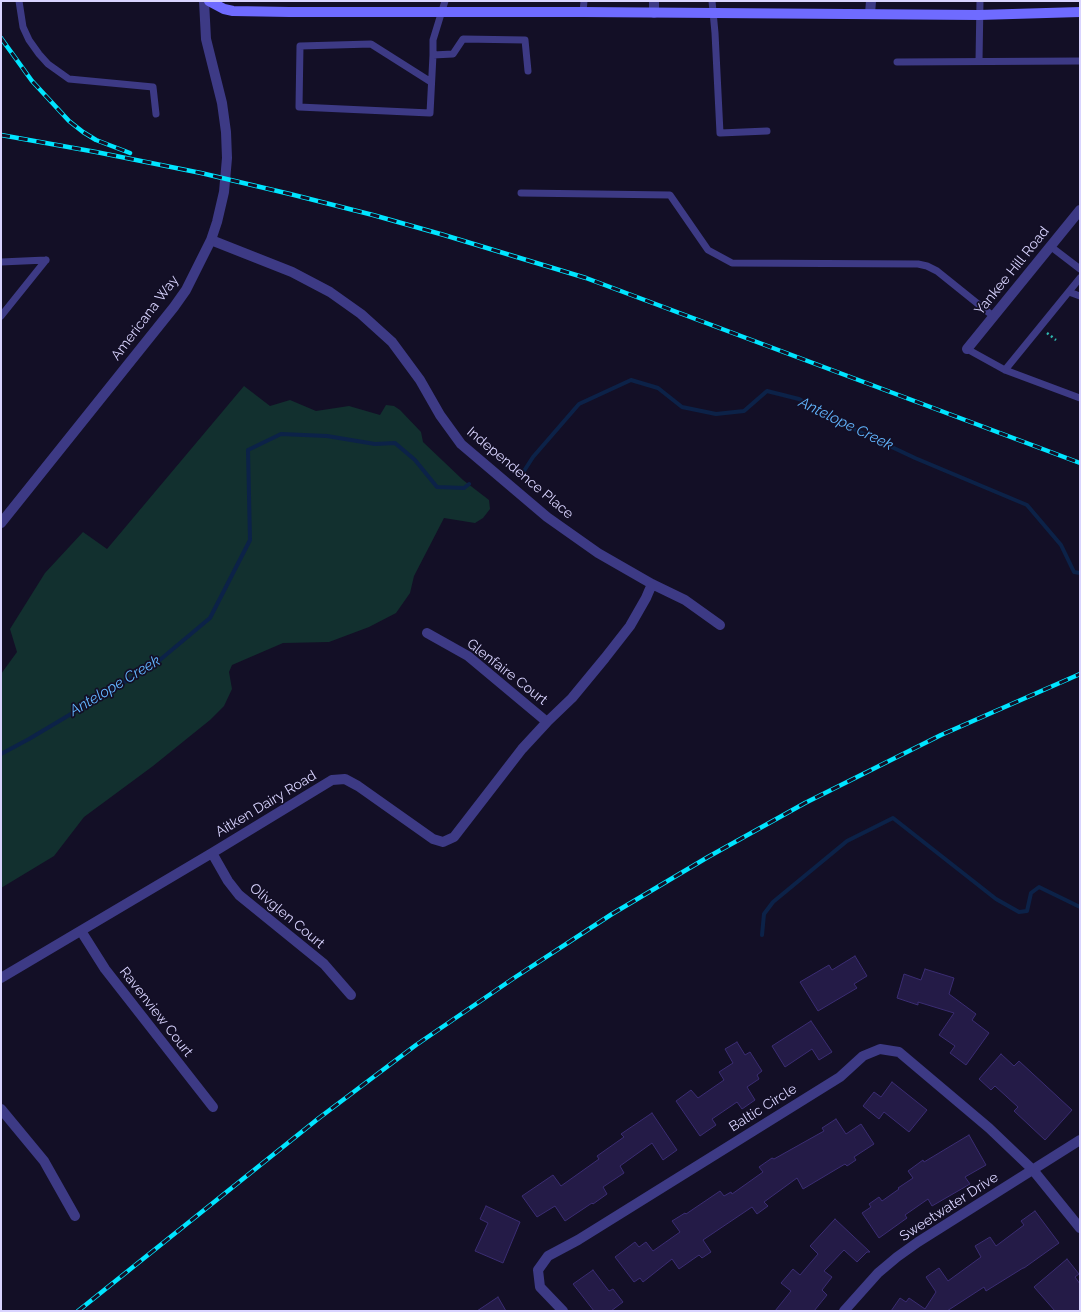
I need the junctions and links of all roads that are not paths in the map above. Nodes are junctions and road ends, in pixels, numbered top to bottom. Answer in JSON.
{"nodes":[{"id":1,"x":19,"y":1,"type":"edge"},
{"id":2,"x":204,"y":1,"type":"edge"},
{"id":3,"x":209,"y":1,"type":"edge"},
{"id":4,"x":445,"y":1,"type":"edge"},
{"id":5,"x":584,"y":1,"type":"edge"},
{"id":6,"x":654,"y":1,"type":"edge"},
{"id":7,"x":712,"y":1,"type":"edge"},
{"id":8,"x":871,"y":1,"type":"edge"},
{"id":9,"x":980,"y":1,"type":"edge"},
{"id":10,"x":440,"y":11,"type":"junction"},
{"id":11,"x":583,"y":12,"type":"junction"},
{"id":12,"x":1080,"y":12,"type":"edge"},
{"id":13,"x":654,"y":13,"type":"junction"},
{"id":14,"x":713,"y":13,"type":"junction"},
{"id":15,"x":870,"y":14,"type":"junction"},
{"id":16,"x":979,"y":15,"type":"junction"},
{"id":17,"x":433,"y":55,"type":"junction"},
{"id":18,"x":979,"y":61,"type":"junction"},
{"id":19,"x":1080,"y":61,"type":"edge"},
{"id":20,"x":897,"y":62,"type":"dead end"},
{"id":21,"x":528,"y":71,"type":"dead end"},
{"id":22,"x":431,"y":82,"type":"junction"},
{"id":23,"x":156,"y":114,"type":"dead end"},
{"id":24,"x":767,"y":131,"type":"dead end"},
{"id":25,"x":521,"y":193,"type":"dead end"},
{"id":26,"x":1080,"y":210,"type":"edge"},
{"id":27,"x":211,"y":240,"type":"junction"},
{"id":28,"x":1050,"y":246,"type":"junction"},
{"id":29,"x":1,"y":262,"type":"edge"},
{"id":30,"x":1080,"y":269,"type":"edge"},
{"id":31,"x":1080,"y":278,"type":"edge"},
{"id":32,"x":1069,"y":292,"type":"junction"},
{"id":33,"x":1080,"y":296,"type":"edge"},
{"id":34,"x":1,"y":316,"type":"edge"},
{"id":35,"x":993,"y":316,"type":"junction"},
{"id":36,"x":967,"y":349,"type":"joint"},
{"id":37,"x":1005,"y":370,"type":"junction"},
{"id":38,"x":1080,"y":398,"type":"edge"},
{"id":39,"x":1,"y":523,"type":"edge"},
{"id":40,"x":652,"y":584,"type":"junction"},
{"id":41,"x":720,"y":625,"type":"dead end"},
{"id":42,"x":427,"y":633,"type":"dead end"},
{"id":43,"x":547,"y":722,"type":"junction"},
{"id":44,"x":212,"y":853,"type":"junction"},
{"id":45,"x":82,"y":931,"type":"junction"},
{"id":46,"x":1,"y":978,"type":"edge"},
{"id":47,"x":352,"y":995,"type":"dead end"},
{"id":48,"x":213,"y":1107,"type":"dead end"},
{"id":49,"x":1,"y":1109,"type":"edge"},
{"id":50,"x":1080,"y":1140,"type":"edge"},
{"id":51,"x":1033,"y":1170,"type":"junction"},
{"id":52,"x":75,"y":1216,"type":"dead end"},
{"id":53,"x":1080,"y":1228,"type":"edge"},
{"id":54,"x":562,"y":1311,"type":"edge"},
{"id":55,"x":846,"y":1311,"type":"edge"}],
"edges":[{"from":1,"to":23,"type":"lane"},
{"from":2,"to":27,"type":"street","name":"Americana Way"},
{"from":3,"to":10,"type":"main road"},
{"from":4,"to":10,"type":"lane"},
{"from":5,"to":11,"type":"lane"},
{"from":6,"to":13,"type":"street"},
{"from":7,"to":14,"type":"lane"},
{"from":8,"to":15,"type":"street"},
{"from":9,"to":16,"type":"lane"},
{"from":10,"to":11,"type":"main road"},
{"from":10,"to":17,"type":"lane"},
{"from":11,"to":13,"type":"main road"},
{"from":12,"to":16,"type":"main road"},
{"from":13,"to":14,"type":"main road"},
{"from":14,"to":15,"type":"main road"},
{"from":14,"to":24,"type":"lane"},
{"from":15,"to":16,"type":"main road"},
{"from":16,"to":18,"type":"lane"},
{"from":17,"to":21,"type":"lane"},
{"from":17,"to":22,"type":"lane"},
{"from":18,"to":19,"type":"lane"},
{"from":18,"to":20,"type":"lane"},
{"from":22,"to":22,"type":"lane"},
{"from":25,"to":35,"type":"lane"},
{"from":26,"to":28,"type":"street","name":"Yankee Hill Road"},
{"from":27,"to":39,"type":"street","name":"Americana Way"},
{"from":27,"to":40,"type":"street","name":"Independence Place"},
{"from":28,"to":30,"type":"lane"},
{"from":28,"to":35,"type":"street","name":"Yankee Hill Road"},
{"from":29,"to":34,"type":"lane"},
{"from":31,"to":32,"type":"lane"},
{"from":32,"to":33,"type":"lane"},
{"from":32,"to":37,"type":"lane"},
{"from":35,"to":36,"type":"street","name":"Yankee Hill Road"},
{"from":36,"to":37,"type":"lane"},
{"from":37,"to":38,"type":"lane"},
{"from":40,"to":41,"type":"street","name":"Independence Place"},
{"from":40,"to":43,"type":"street","name":"Aitken Dairy Road"},
{"from":42,"to":43,"type":"street","name":"Glenfaire Court"},
{"from":43,"to":44,"type":"street","name":"Aitken Dairy Road"},
{"from":44,"to":45,"type":"street","name":"Aitken Dairy Road"},
{"from":44,"to":47,"type":"street","name":"Olivglen Court"},
{"from":45,"to":46,"type":"street","name":"Aitken Dairy Road"},
{"from":45,"to":48,"type":"street","name":"Ravenview Court"},
{"from":49,"to":52,"type":"street"},
{"from":50,"to":51,"type":"street","name":"Sweetwater Drive"},
{"from":51,"to":53,"type":"street","name":"Baltic Circle"},
{"from":51,"to":54,"type":"street","name":"Baltic Circle"},
{"from":51,"to":55,"type":"street","name":"Sweetwater Drive"}]}
